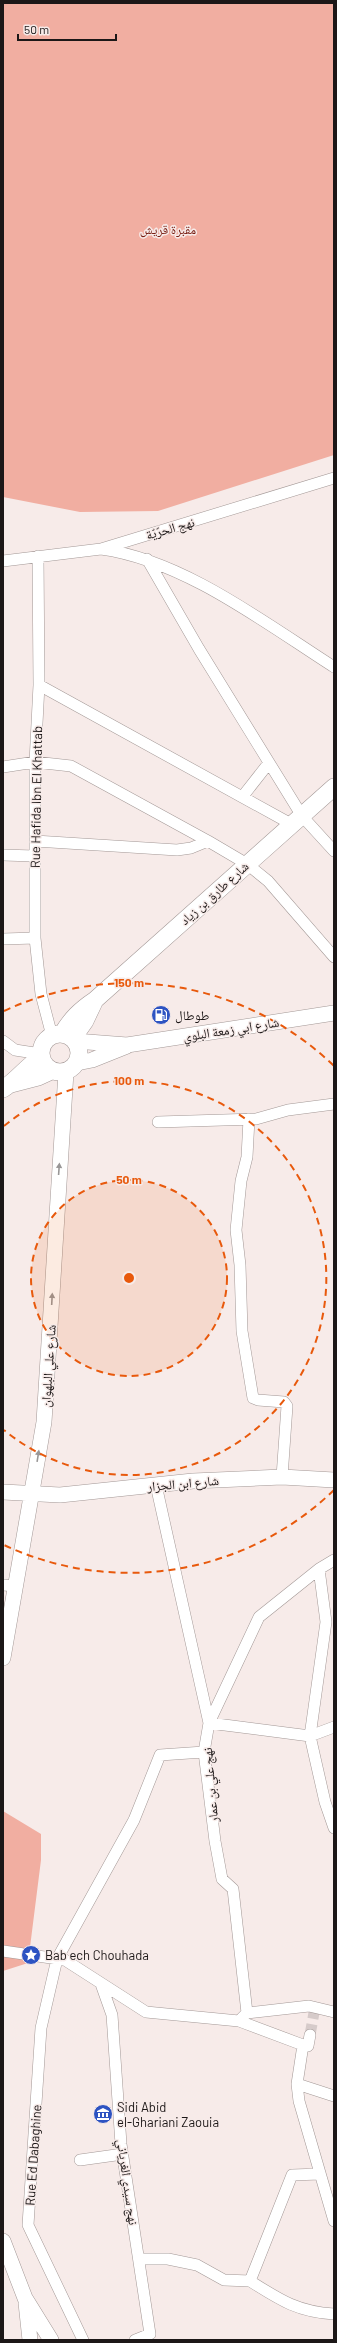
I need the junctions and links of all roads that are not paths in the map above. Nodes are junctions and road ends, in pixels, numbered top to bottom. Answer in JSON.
{"nodes":[{"id":1,"x":334,"y":478,"type":"edge"},
{"id":2,"x":100,"y":549,"type":"junction"},
{"id":3,"x":38,"y":556,"type":"junction"},
{"id":4,"x":147,"y":559,"type":"junction"},
{"id":5,"x":3,"y":561,"type":"edge"},
{"id":6,"x":334,"y":667,"type":"edge"},
{"id":7,"x":39,"y":685,"type":"junction"},
{"id":8,"x":35,"y":762,"type":"junction"},
{"id":9,"x":268,"y":764,"type":"junction"},
{"id":10,"x":3,"y":767,"type":"edge"},
{"id":11,"x":334,"y":788,"type":"edge"},
{"id":12,"x":243,"y":796,"type":"junction"},
{"id":13,"x":298,"y":820,"type":"junction"},
{"id":14,"x":35,"y":841,"type":"junction"},
{"id":15,"x":208,"y":841,"type":"junction"},
{"id":16,"x":334,"y":851,"type":"edge"},
{"id":17,"x":3,"y":855,"type":"edge"},
{"id":18,"x":34,"y":856,"type":"junction"},
{"id":19,"x":247,"y":864,"type":"junction"},
{"id":20,"x":34,"y":938,"type":"junction"},
{"id":21,"x":3,"y":939,"type":"edge"},
{"id":22,"x":334,"y":957,"type":"edge"},
{"id":23,"x":334,"y":1013,"type":"edge"},
{"id":24,"x":66,"y":1037,"type":"junction"},
{"id":25,"x":3,"y":1041,"type":"edge"},
{"id":26,"x":128,"y":1045,"type":"junction"},
{"id":27,"x":55,"y":1063,"type":"junction"},
{"id":28,"x":7,"y":1087,"type":"edge"},
{"id":29,"x":334,"y":1104,"type":"edge"},
{"id":30,"x":249,"y":1119,"type":"junction"},
{"id":31,"x":158,"y":1122,"type":"dead end"},
{"id":32,"x":282,"y":1477,"type":"junction"},
{"id":33,"x":334,"y":1480,"type":"edge"},
{"id":34,"x":156,"y":1485,"type":"junction"},
{"id":35,"x":3,"y":1492,"type":"edge"},
{"id":36,"x":32,"y":1495,"type":"junction"},
{"id":37,"x":334,"y":1560,"type":"edge"},
{"id":38,"x":319,"y":1569,"type":"junction"},
{"id":39,"x":10,"y":1586,"type":"edge"},
{"id":40,"x":3,"y":1658,"type":"edge"},
{"id":41,"x":209,"y":1723,"type":"junction"},
{"id":42,"x":334,"y":1727,"type":"edge"},
{"id":43,"x":310,"y":1736,"type":"junction"},
{"id":44,"x":204,"y":1752,"type":"junction"},
{"id":45,"x":334,"y":1828,"type":"edge"},
{"id":46,"x":3,"y":1951,"type":"edge"},
{"id":47,"x":57,"y":1959,"type":"junction"},
{"id":48,"x":101,"y":1984,"type":"junction"},
{"id":49,"x":334,"y":2012,"type":"edge"},
{"id":50,"x":243,"y":2017,"type":"junction"},
{"id":51,"x":310,"y":2035,"type":"tunnel mouth"},
{"id":52,"x":303,"y":2045,"type":"junction"},
{"id":53,"x":297,"y":2084,"type":"junction"},
{"id":54,"x":334,"y":2096,"type":"edge"},
{"id":55,"x":123,"y":2154,"type":"junction"},
{"id":56,"x":80,"y":2160,"type":"dead end"},
{"id":57,"x":320,"y":2174,"type":"junction"},
{"id":58,"x":334,"y":2221,"type":"edge"},
{"id":59,"x":3,"y":2241,"type":"edge"},
{"id":60,"x":139,"y":2259,"type":"junction"},
{"id":61,"x":250,"y":2282,"type":"junction"},
{"id":62,"x":25,"y":2298,"type":"junction"},
{"id":63,"x":334,"y":2314,"type":"edge"},
{"id":64,"x":30,"y":2340,"type":"edge"},
{"id":65,"x":51,"y":2340,"type":"edge"},
{"id":66,"x":83,"y":2340,"type":"edge"},
{"id":67,"x":135,"y":2340,"type":"edge"}],
"edges":[{"from":1,"to":2,"type":"street","name":"نهج الحرّيّة"},
{"from":2,"to":3,"type":"street","name":"نهج الحرّيّة"},
{"from":2,"to":4,"type":"street"},
{"from":3,"to":5,"type":"street","name":"نهج الحرّيّة"},
{"from":3,"to":7,"type":"street","name":"Rue Hafida Ibn El Khattab"},
{"from":4,"to":6,"type":"street"},
{"from":4,"to":9,"type":"street"},
{"from":7,"to":8,"type":"street","name":"Rue Hafida Ibn El Khattab"},
{"from":7,"to":12,"type":"street"},
{"from":8,"to":10,"type":"street"},
{"from":8,"to":14,"type":"street","name":"Rue Hafida Ibn El Khattab"},
{"from":8,"to":15,"type":"street"},
{"from":9,"to":12,"type":"street"},
{"from":9,"to":13,"type":"street"},
{"from":11,"to":13,"type":"main road","name":"شارع طارق بن زياد"},
{"from":12,"to":13,"type":"street"},
{"from":13,"to":16,"type":"street"},
{"from":13,"to":19,"type":"main road","name":"شارع طارق بن زياد"},
{"from":14,"to":15,"type":"street"},
{"from":14,"to":18,"type":"street","name":"Rue Hafida Ibn El Khattab"},
{"from":15,"to":19,"type":"street"},
{"from":17,"to":18,"type":"street"},
{"from":18,"to":20,"type":"street","name":"Rue Hafida Ibn El Khattab"},
{"from":19,"to":22,"type":"street"},
{"from":19,"to":24,"type":"main road","name":"شارع طارق بن زياد"},
{"from":20,"to":21,"type":"street"},
{"from":20,"to":24,"type":"street","name":"Rue Hafida Ibn El Khattab"},
{"from":23,"to":26,"type":"street","name":"شارع ابي زمعة البلوي"},
{"from":24,"to":26,"type":"street","name":"شارع ابي زمعة البلوي"},
{"from":24,"to":27,"type":"main road","name":"شارع طارق بن زياد"},
{"from":24,"to":27,"type":"main road"},
{"from":25,"to":27,"type":"street"},
{"from":26,"to":27,"type":"street","name":"شارع ابي زمعة البلوي"},
{"from":27,"to":28,"type":"main road"},
{"from":36,"to":27,"type":"street","name":"شارع علي البلهوان","one_way":true},
{"from":29,"to":30,"type":"street"},
{"from":30,"to":31,"type":"street"},
{"from":30,"to":32,"type":"street"},
{"from":32,"to":33,"type":"street","name":"شارع ابن الجزار"},
{"from":32,"to":34,"type":"street","name":"شارع ابن الجزار"},
{"from":34,"to":36,"type":"street","name":"شارع ابن الجزار"},
{"from":34,"to":41,"type":"street","name":"نهج علي بن عمار"},
{"from":35,"to":36,"type":"street","name":"شارع ابن الجزار"},
{"from":36,"to":39,"type":"street","name":"شارع علي البلهوان"},
{"from":37,"to":38,"type":"street"},
{"from":38,"to":41,"type":"street"},
{"from":38,"to":43,"type":"street"},
{"from":39,"to":40,"type":"street","name":"شارع علي البلهوان"},
{"from":41,"to":43,"type":"street"},
{"from":41,"to":44,"type":"street","name":"نهج علي بن عمار"},
{"from":42,"to":43,"type":"street"},
{"from":43,"to":45,"type":"street"},
{"from":44,"to":47,"type":"street","name":"Rue Ed Dabaghine"},
{"from":44,"to":50,"type":"street","name":"نهج علي بن عمار"},
{"from":46,"to":47,"type":"street"},
{"from":47,"to":48,"type":"street"},
{"from":47,"to":66,"type":"street","name":"Rue Ed Dabaghine"},
{"from":48,"to":50,"type":"street"},
{"from":48,"to":55,"type":"street","name":"نهج سيدي الغرياني"},
{"from":49,"to":50,"type":"street"},
{"from":50,"to":52,"type":"street"},
{"from":51,"to":52,"type":"street"},
{"from":52,"to":53,"type":"street"},
{"from":53,"to":54,"type":"street"},
{"from":53,"to":57,"type":"street"},
{"from":55,"to":56,"type":"street"},
{"from":55,"to":60,"type":"street","name":"نهج سيدي الغرياني"},
{"from":57,"to":58,"type":"street"},
{"from":57,"to":61,"type":"street"},
{"from":59,"to":62,"type":"street"},
{"from":60,"to":61,"type":"street"},
{"from":60,"to":67,"type":"street","name":"نهج سيدي الغرياني"},
{"from":61,"to":63,"type":"street"},
{"from":62,"to":64,"type":"street"},
{"from":62,"to":65,"type":"street"}]}
